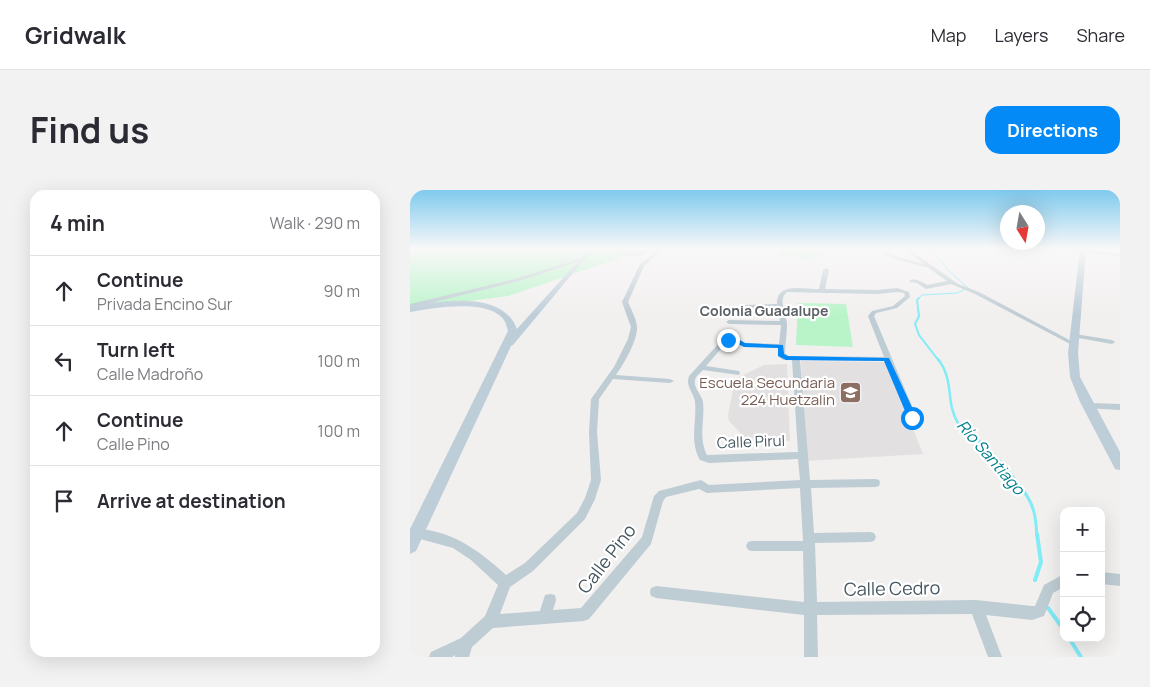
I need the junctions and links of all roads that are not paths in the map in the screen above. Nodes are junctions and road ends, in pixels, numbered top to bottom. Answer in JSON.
{"nodes":[{"id":1,"x":826,"y":270,"type":"dead end"},
{"id":2,"x":546,"y":271,"type":"edge"},
{"id":3,"x":572,"y":271,"type":"edge"},
{"id":4,"x":640,"y":271,"type":"edge"},
{"id":5,"x":935,"y":271,"type":"edge"},
{"id":6,"x":1081,"y":271,"type":"edge"},
{"id":7,"x":912,"y":281,"type":"dead end"},
{"id":8,"x":951,"y":282,"type":"junction"},
{"id":9,"x":822,"y":289,"type":"junction"},
{"id":10,"x":968,"y":290,"type":"joint"},
{"id":11,"x":781,"y":306,"type":"junction"},
{"id":12,"x":410,"y":307,"type":"edge"},
{"id":13,"x":745,"y":307,"type":"dead end"},
{"id":14,"x":729,"y":322,"type":"dead end"},
{"id":15,"x":784,"y":323,"type":"junction"},
{"id":16,"x":1075,"y":340,"type":"junction"},
{"id":17,"x":1112,"y":342,"type":"dead end"},
{"id":18,"x":781,"y":346,"type":"junction"},
{"id":19,"x":505,"y":348,"type":"junction"},
{"id":20,"x":796,"y":359,"type":"junction"},
{"id":21,"x":887,"y":359,"type":"junction"},
{"id":22,"x":702,"y":368,"type":"junction"},
{"id":23,"x":736,"y":373,"type":"dead end"},
{"id":24,"x":612,"y":377,"type":"junction"},
{"id":25,"x":670,"y":380,"type":"dead end"},
{"id":26,"x":1088,"y":406,"type":"junction"},
{"id":27,"x":1120,"y":407,"type":"edge"},
{"id":28,"x":912,"y":418,"type":"dead end"},
{"id":29,"x":802,"y":455,"type":"junction"},
{"id":30,"x":1120,"y":464,"type":"edge"},
{"id":31,"x":875,"y":483,"type":"dead end"},
{"id":32,"x":804,"y":484,"type":"junction"},
{"id":33,"x":416,"y":533,"type":"junction"},
{"id":34,"x":870,"y":537,"type":"dead end"},
{"id":35,"x":809,"y":542,"type":"junction"},
{"id":36,"x":410,"y":546,"type":"edge"},
{"id":37,"x":752,"y":546,"type":"dead end"},
{"id":38,"x":1105,"y":578,"type":"edge"},
{"id":39,"x":1120,"y":580,"type":"edge"},
{"id":40,"x":1060,"y":582,"type":"edge"},
{"id":41,"x":505,"y":583,"type":"junction"},
{"id":42,"x":656,"y":592,"type":"dead end"},
{"id":43,"x":550,"y":600,"type":"dead end"},
{"id":44,"x":976,"y":607,"type":"junction"},
{"id":45,"x":809,"y":609,"type":"junction"},
{"id":46,"x":544,"y":618,"type":"junction"},
{"id":47,"x":490,"y":621,"type":"junction"},
{"id":48,"x":466,"y":643,"type":"junction"},
{"id":49,"x":436,"y":657,"type":"edge"},
{"id":50,"x":462,"y":657,"type":"edge"},
{"id":51,"x":811,"y":657,"type":"edge"},
{"id":52,"x":995,"y":657,"type":"edge"}],
"edges":[{"from":1,"to":9,"type":"street"},
{"from":2,"to":12,"type":"street"},
{"from":3,"to":19,"type":"street"},
{"from":4,"to":24,"type":"street"},
{"from":5,"to":8,"type":"street"},
{"from":6,"to":16,"type":"street"},
{"from":7,"to":8,"type":"street"},
{"from":8,"to":10,"type":"street"},
{"from":9,"to":11,"type":"street"},
{"from":9,"to":21,"type":"street"},
{"from":10,"to":16,"type":"street"},
{"from":11,"to":13,"type":"street"},
{"from":11,"to":15,"type":"street"},
{"from":12,"to":19,"type":"street"},
{"from":14,"to":15,"type":"street"},
{"from":15,"to":18,"type":"street"},
{"from":16,"to":17,"type":"street"},
{"from":16,"to":26,"type":"street"},
{"from":18,"to":20,"type":"street"},
{"from":18,"to":22,"type":"street"},
{"from":19,"to":33,"type":"street"},
{"from":20,"to":21,"type":"street"},
{"from":20,"to":29,"type":"street"},
{"from":21,"to":28,"type":"street"},
{"from":22,"to":23,"type":"street"},
{"from":22,"to":29,"type":"street","name":"Calle Pirul"},
{"from":24,"to":25,"type":"street"},
{"from":24,"to":41,"type":"street"},
{"from":26,"to":27,"type":"street"},
{"from":26,"to":30,"type":"street"},
{"from":29,"to":32,"type":"street"},
{"from":31,"to":32,"type":"street"},
{"from":32,"to":35,"type":"street"},
{"from":32,"to":46,"type":"street","name":"Calle Pino"},
{"from":33,"to":36,"type":"street"},
{"from":33,"to":41,"type":"street"},
{"from":34,"to":35,"type":"street"},
{"from":35,"to":37,"type":"street"},
{"from":35,"to":45,"type":"street"},
{"from":38,"to":39,"type":"street"},
{"from":40,"to":44,"type":"street"},
{"from":41,"to":47,"type":"street"},
{"from":42,"to":45,"type":"street"},
{"from":43,"to":46,"type":"street"},
{"from":44,"to":45,"type":"street","name":"Calle Cedro"},
{"from":44,"to":52,"type":"street"},
{"from":45,"to":51,"type":"street"},
{"from":46,"to":47,"type":"street","name":"Calle Pino"},
{"from":47,"to":48,"type":"street"},
{"from":48,"to":49,"type":"street"},
{"from":48,"to":50,"type":"street"}]}
